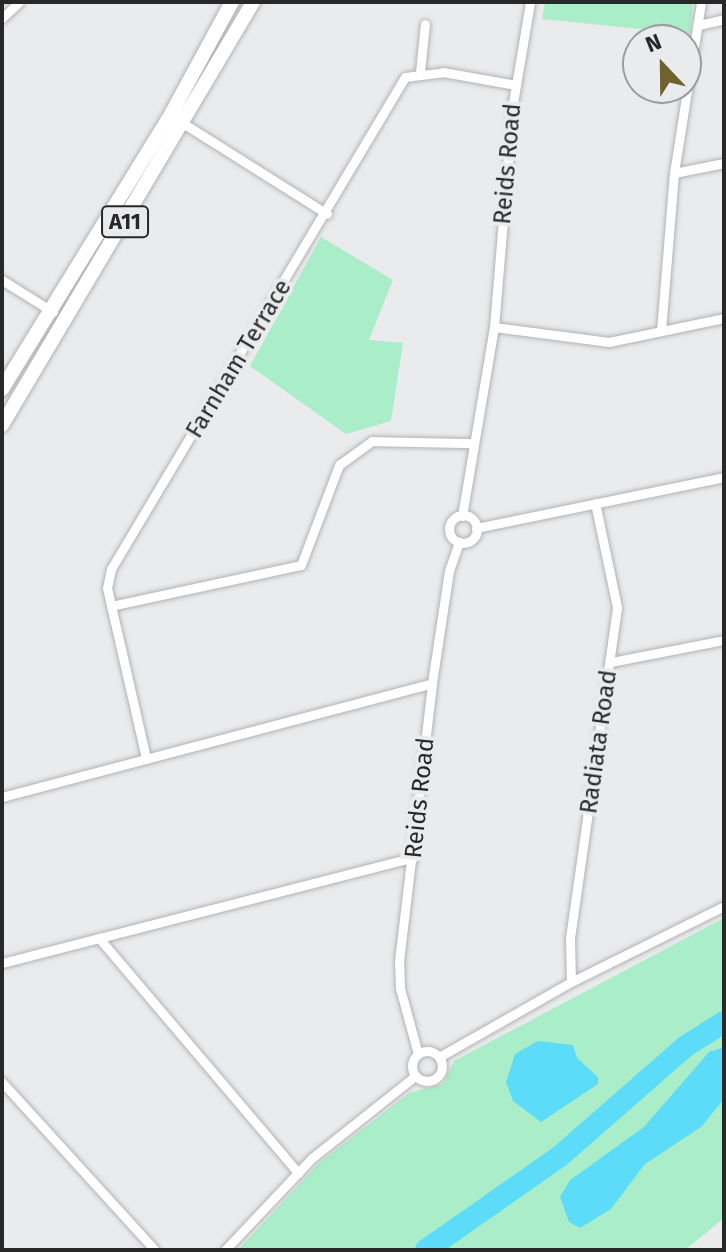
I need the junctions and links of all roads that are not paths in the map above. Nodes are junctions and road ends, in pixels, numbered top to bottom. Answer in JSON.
{"nodes":[{"id":1,"x":19,"y":2,"type":"edge"},
{"id":2,"x":232,"y":2,"type":"edge"},
{"id":3,"x":253,"y":2,"type":"edge"},
{"id":4,"x":530,"y":2,"type":"edge"},
{"id":5,"x":701,"y":2,"type":"edge"},
{"id":6,"x":2,"y":18,"type":"edge"},
{"id":7,"x":724,"y":19,"type":"edge"},
{"id":8,"x":425,"y":24,"type":"dead end"},
{"id":9,"x":699,"y":24,"type":"edge"},
{"id":10,"x":702,"y":24,"type":"edge"},
{"id":11,"x":420,"y":72,"type":"junction"},
{"id":12,"x":516,"y":85,"type":"junction"},
{"id":13,"x":686,"y":104,"type":"edge"},
{"id":14,"x":170,"y":116,"type":"junction"},
{"id":15,"x":185,"y":124,"type":"junction"},
{"id":16,"x":724,"y":163,"type":"edge"},
{"id":17,"x":674,"y":173,"type":"junction"},
{"id":18,"x":327,"y":214,"type":"junction"},
{"id":19,"x":2,"y":280,"type":"edge"},
{"id":20,"x":49,"y":310,"type":"junction"},
{"id":21,"x":724,"y":318,"type":"edge"},
{"id":22,"x":66,"y":320,"type":"junction"},
{"id":23,"x":494,"y":327,"type":"junction"},
{"id":24,"x":661,"y":331,"type":"junction"},
{"id":25,"x":2,"y":389,"type":"edge"},
{"id":26,"x":2,"y":425,"type":"edge"},
{"id":27,"x":471,"y":443,"type":"junction"},
{"id":28,"x":724,"y":477,"type":"edge"},
{"id":29,"x":595,"y":503,"type":"junction"},
{"id":30,"x":462,"y":516,"type":"junction"},
{"id":31,"x":476,"y":528,"type":"junction"},
{"id":32,"x":459,"y":542,"type":"junction"},
{"id":33,"x":111,"y":606,"type":"junction"},
{"id":34,"x":724,"y":640,"type":"edge"},
{"id":35,"x":611,"y":662,"type":"junction"},
{"id":36,"x":432,"y":683,"type":"junction"},
{"id":37,"x":146,"y":758,"type":"junction"},
{"id":38,"x":2,"y":797,"type":"edge"},
{"id":39,"x":414,"y":857,"type":"junction"},
{"id":40,"x":724,"y":906,"type":"edge"},
{"id":41,"x":99,"y":938,"type":"junction"},
{"id":42,"x":2,"y":963,"type":"edge"},
{"id":43,"x":571,"y":982,"type":"junction"},
{"id":44,"x":418,"y":1054,"type":"junction"},
{"id":45,"x":439,"y":1057,"type":"junction"},
{"id":46,"x":415,"y":1076,"type":"junction"},
{"id":47,"x":2,"y":1082,"type":"edge"},
{"id":48,"x":298,"y":1173,"type":"junction"},
{"id":49,"x":155,"y":1250,"type":"edge"},
{"id":50,"x":225,"y":1250,"type":"edge"}],
"edges":[{"from":1,"to":6,"type":"street"},
{"from":2,"to":14,"type":"main road","number":"A11"},
{"from":3,"to":15,"type":"main road","number":"A11"},
{"from":4,"to":12,"type":"street","name":"Reids Road"},
{"from":5,"to":9,"type":"street"},
{"from":7,"to":10,"type":"street"},
{"from":8,"to":11,"type":"street"},
{"from":11,"to":12,"type":"street"},
{"from":11,"to":18,"type":"street","name":"Farnham Terrace"},
{"from":12,"to":23,"type":"street","name":"Reids Road"},
{"from":13,"to":17,"type":"street"},
{"from":14,"to":15,"type":"street"},
{"from":14,"to":20,"type":"main road","number":"A11"},
{"from":15,"to":18,"type":"street"},
{"from":15,"to":22,"type":"main road","number":"A11"},
{"from":16,"to":17,"type":"street"},
{"from":17,"to":24,"type":"street"},
{"from":18,"to":33,"type":"street","name":"Farnham Terrace"},
{"from":19,"to":20,"type":"street"},
{"from":20,"to":22,"type":"street"},
{"from":20,"to":25,"type":"main road","number":"A11"},
{"from":21,"to":24,"type":"street"},
{"from":22,"to":26,"type":"main road","number":"A11"},
{"from":23,"to":24,"type":"street"},
{"from":23,"to":27,"type":"street","name":"Reids Road"},
{"from":27,"to":30,"type":"street","name":"Reids Road"},
{"from":27,"to":33,"type":"street"},
{"from":28,"to":29,"type":"street"},
{"from":29,"to":31,"type":"street"},
{"from":29,"to":35,"type":"street","name":"Radiata Road"},
{"from":30,"to":31,"type":"street"},
{"from":30,"to":32,"type":"street","name":"Reids Road"},
{"from":31,"to":32,"type":"street"},
{"from":32,"to":36,"type":"street","name":"Reids Road"},
{"from":33,"to":37,"type":"street","name":"Farnham Terrace"},
{"from":34,"to":35,"type":"street"},
{"from":35,"to":43,"type":"street","name":"Radiata Road"},
{"from":36,"to":37,"type":"street"},
{"from":36,"to":39,"type":"street","name":"Reids Road"},
{"from":37,"to":38,"type":"street"},
{"from":39,"to":41,"type":"street"},
{"from":39,"to":44,"type":"street","name":"Reids Road"},
{"from":40,"to":43,"type":"street"},
{"from":41,"to":42,"type":"street"},
{"from":41,"to":48,"type":"street"},
{"from":43,"to":45,"type":"street"},
{"from":44,"to":45,"type":"street"},
{"from":44,"to":46,"type":"street"},
{"from":45,"to":46,"type":"street"},
{"from":46,"to":48,"type":"street"},
{"from":47,"to":49,"type":"street"},
{"from":48,"to":50,"type":"street"}]}
